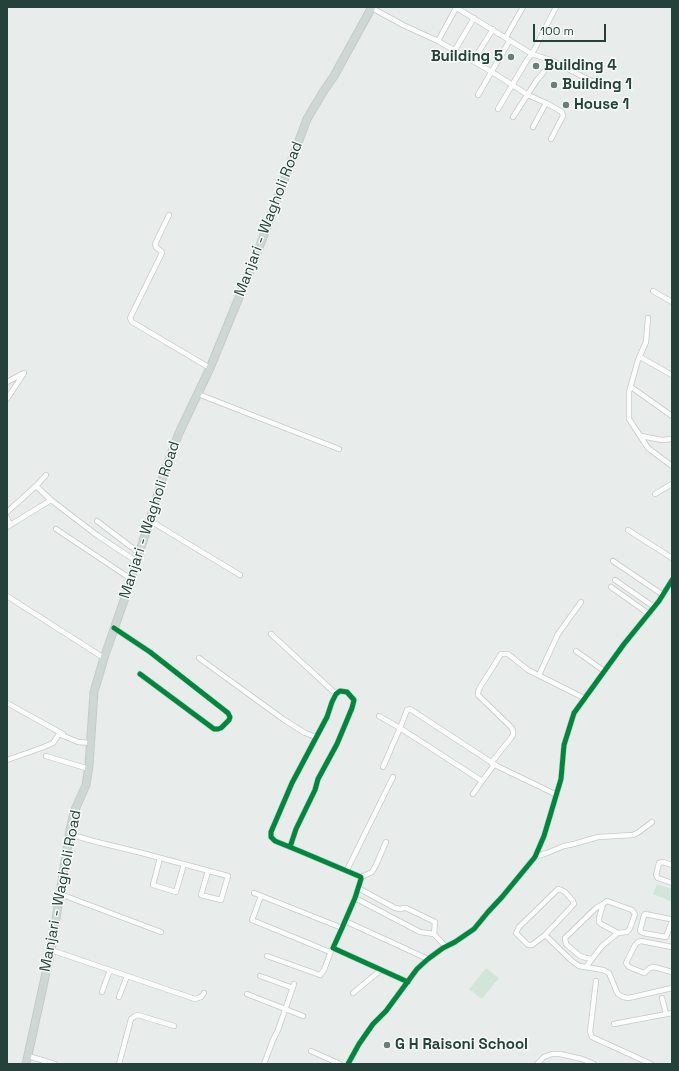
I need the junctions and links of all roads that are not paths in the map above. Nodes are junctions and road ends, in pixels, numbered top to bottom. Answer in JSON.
{"nodes":[{"id":1,"x":372,"y":7,"type":"edge"},
{"id":2,"x":523,"y":7,"type":"edge"},
{"id":3,"x":556,"y":7,"type":"edge"},
{"id":4,"x":456,"y":8,"type":"edge"},
{"id":5,"x":474,"y":18,"type":"junction"},
{"id":6,"x":493,"y":29,"type":"junction"},
{"id":7,"x":508,"y":38,"type":"junction"},
{"id":8,"x":438,"y":41,"type":"junction"},
{"id":9,"x":455,"y":50,"type":"junction"},
{"id":10,"x":532,"y":54,"type":"junction"},
{"id":11,"x":473,"y":61,"type":"junction"},
{"id":12,"x":553,"y":61,"type":"junction"},
{"id":13,"x":492,"y":72,"type":"junction"},
{"id":14,"x":593,"y":82,"type":"dead end"},
{"id":15,"x":512,"y":86,"type":"junction"},
{"id":16,"x":478,"y":95,"type":"dead end"},
{"id":17,"x":528,"y":95,"type":"junction"},
{"id":18,"x":546,"y":103,"type":"junction"},
{"id":19,"x":498,"y":109,"type":"dead end"},
{"id":20,"x":513,"y":117,"type":"dead end"},
{"id":21,"x":533,"y":127,"type":"dead end"},
{"id":22,"x":551,"y":139,"type":"dead end"},
{"id":23,"x":170,"y":215,"type":"dead end"},
{"id":24,"x":653,"y":291,"type":"dead end"},
{"id":25,"x":672,"y":302,"type":"edge"},
{"id":26,"x":648,"y":318,"type":"dead end"},
{"id":27,"x":640,"y":357,"type":"junction"},
{"id":28,"x":210,"y":368,"type":"junction"},
{"id":29,"x":672,"y":375,"type":"edge"},
{"id":30,"x":7,"y":382,"type":"edge"},
{"id":31,"x":631,"y":387,"type":"junction"},
{"id":32,"x":198,"y":394,"type":"junction"},
{"id":33,"x":7,"y":399,"type":"edge"},
{"id":34,"x":672,"y":416,"type":"edge"},
{"id":35,"x":641,"y":436,"type":"junction"},
{"id":36,"x":672,"y":439,"type":"edge"},
{"id":37,"x":339,"y":450,"type":"dead end"},
{"id":38,"x":672,"y":466,"type":"edge"},
{"id":39,"x":46,"y":475,"type":"dead end"},
{"id":40,"x":672,"y":484,"type":"edge"},
{"id":41,"x":36,"y":486,"type":"junction"},
{"id":42,"x":656,"y":494,"type":"dead end"},
{"id":43,"x":51,"y":500,"type":"junction"},
{"id":44,"x":7,"y":512,"type":"edge"},
{"id":45,"x":7,"y":518,"type":"edge"},
{"id":46,"x":149,"y":520,"type":"junction"},
{"id":47,"x":97,"y":521,"type":"dead end"},
{"id":48,"x":8,"y":526,"type":"edge"},
{"id":49,"x":56,"y":529,"type":"dead end"},
{"id":50,"x":628,"y":530,"type":"dead end"},
{"id":51,"x":139,"y":553,"type":"junction"},
{"id":52,"x":672,"y":558,"type":"edge"},
{"id":53,"x":136,"y":561,"type":"junction"},
{"id":54,"x":613,"y":561,"type":"dead end"},
{"id":55,"x":240,"y":575,"type":"dead end"},
{"id":56,"x":131,"y":579,"type":"junction"},
{"id":57,"x":615,"y":580,"type":"dead end"},
{"id":58,"x":672,"y":580,"type":"edge"},
{"id":59,"x":611,"y":587,"type":"dead end"},
{"id":60,"x":663,"y":595,"type":"junction"},
{"id":61,"x":7,"y":596,"type":"edge"},
{"id":62,"x":581,"y":602,"type":"dead end"},
{"id":63,"x":654,"y":607,"type":"junction"},
{"id":64,"x":649,"y":614,"type":"junction"},
{"id":65,"x":114,"y":628,"type":"junction"},
{"id":66,"x":271,"y":634,"type":"dead end"},
{"id":67,"x":576,"y":650,"type":"dead end"},
{"id":68,"x":104,"y":658,"type":"junction"},
{"id":69,"x":199,"y":658,"type":"dead end"},
{"id":70,"x":604,"y":672,"type":"junction"},
{"id":71,"x":140,"y":674,"type":"dead end"},
{"id":72,"x":539,"y":675,"type":"junction"},
{"id":73,"x":336,"y":694,"type":"junction"},
{"id":74,"x":584,"y":698,"type":"junction"},
{"id":75,"x":7,"y":703,"type":"edge"},
{"id":76,"x":379,"y":716,"type":"dead end"},
{"id":77,"x":400,"y":728,"type":"junction"},
{"id":78,"x":316,"y":737,"type":"junction"},
{"id":79,"x":78,"y":742,"type":"junction"},
{"id":80,"x":91,"y":743,"type":"junction"},
{"id":81,"x":46,"y":756,"type":"dead end"},
{"id":82,"x":7,"y":760,"type":"edge"},
{"id":83,"x":493,"y":764,"type":"junction"},
{"id":84,"x":383,"y":767,"type":"dead end"},
{"id":85,"x":89,"y":769,"type":"junction"},
{"id":86,"x":393,"y":777,"type":"dead end"},
{"id":87,"x":482,"y":781,"type":"junction"},
{"id":88,"x":473,"y":794,"type":"dead end"},
{"id":89,"x":557,"y":795,"type":"junction"},
{"id":90,"x":652,"y":822,"type":"dead end"},
{"id":91,"x":69,"y":834,"type":"junction"},
{"id":92,"x":386,"y":842,"type":"dead end"},
{"id":93,"x":290,"y":847,"type":"junction"},
{"id":94,"x":535,"y":857,"type":"junction"},
{"id":95,"x":160,"y":858,"type":"junction"},
{"id":96,"x":184,"y":864,"type":"junction"},
{"id":97,"x":672,"y":865,"type":"edge"},
{"id":98,"x":346,"y":870,"type":"junction"},
{"id":99,"x":208,"y":871,"type":"junction"},
{"id":100,"x":361,"y":877,"type":"junction"},
{"id":101,"x":672,"y":883,"type":"edge"},
{"id":102,"x":358,"y":888,"type":"junction"},
{"id":103,"x":254,"y":893,"type":"dead end"},
{"id":104,"x":60,"y":894,"type":"junction"},
{"id":105,"x":261,"y":896,"type":"junction"},
{"id":106,"x":355,"y":898,"type":"junction"},
{"id":107,"x":603,"y":904,"type":"junction"},
{"id":108,"x":345,"y":921,"type":"junction"},
{"id":109,"x":672,"y":921,"type":"edge"},
{"id":110,"x":671,"y":927,"type":"edge"},
{"id":111,"x":342,"y":928,"type":"junction"},
{"id":112,"x":161,"y":932,"type":"dead end"},
{"id":113,"x":618,"y":933,"type":"junction"},
{"id":114,"x":434,"y":934,"type":"junction"},
{"id":115,"x":545,"y":935,"type":"junction"},
{"id":116,"x":446,"y":947,"type":"junction"},
{"id":117,"x":672,"y":947,"type":"edge"},
{"id":118,"x":51,"y":950,"type":"junction"},
{"id":119,"x":331,"y":950,"type":"junction"},
{"id":120,"x":267,"y":956,"type":"dead end"},
{"id":121,"x":428,"y":959,"type":"junction"},
{"id":122,"x":592,"y":959,"type":"junction"},
{"id":123,"x":586,"y":967,"type":"junction"},
{"id":124,"x":110,"y":970,"type":"junction"},
{"id":125,"x":381,"y":970,"type":"junction"},
{"id":126,"x":672,"y":972,"type":"edge"},
{"id":127,"x":127,"y":976,"type":"junction"},
{"id":128,"x":260,"y":976,"type":"dead end"},
{"id":129,"x":596,"y":981,"type":"dead end"},
{"id":130,"x":408,"y":982,"type":"junction"},
{"id":131,"x":672,"y":988,"type":"edge"},
{"id":132,"x":102,"y":992,"type":"dead end"},
{"id":133,"x":204,"y":993,"type":"dead end"},
{"id":134,"x":353,"y":993,"type":"dead end"},
{"id":135,"x":247,"y":994,"type":"dead end"},
{"id":136,"x":119,"y":997,"type":"dead end"},
{"id":137,"x":662,"y":998,"type":"dead end"},
{"id":138,"x":285,"y":1009,"type":"junction"},
{"id":139,"x":672,"y":1013,"type":"edge"},
{"id":140,"x":666,"y":1014,"type":"junction"},
{"id":141,"x":302,"y":1016,"type":"dead end"},
{"id":142,"x":614,"y":1024,"type":"dead end"},
{"id":143,"x":174,"y":1026,"type":"dead end"},
{"id":144,"x":311,"y":1051,"type":"dead end"},
{"id":145,"x":28,"y":1056,"type":"junction"},
{"id":146,"x":26,"y":1064,"type":"edge"},
{"id":147,"x":55,"y":1064,"type":"edge"},
{"id":148,"x":118,"y":1064,"type":"edge"},
{"id":149,"x":264,"y":1064,"type":"edge"},
{"id":150,"x":340,"y":1064,"type":"edge"},
{"id":151,"x":348,"y":1064,"type":"edge"},
{"id":152,"x":537,"y":1064,"type":"edge"},
{"id":153,"x":594,"y":1064,"type":"edge"},
{"id":154,"x":651,"y":1064,"type":"edge"}],
"edges":[{"from":1,"to":8,"type":"street"},
{"from":1,"to":28,"type":"main road","name":"Manjari - Wagholi Road"},
{"from":2,"to":7,"type":"street"},
{"from":3,"to":10,"type":"street"},
{"from":4,"to":5,"type":"street"},
{"from":4,"to":8,"type":"street"},
{"from":5,"to":6,"type":"street"},
{"from":5,"to":9,"type":"street"},
{"from":6,"to":7,"type":"street"},
{"from":6,"to":11,"type":"street"},
{"from":7,"to":10,"type":"street"},
{"from":7,"to":13,"type":"street"},
{"from":8,"to":9,"type":"street"},
{"from":9,"to":11,"type":"street"},
{"from":10,"to":12,"type":"street"},
{"from":10,"to":15,"type":"street"},
{"from":11,"to":13,"type":"street"},
{"from":12,"to":14,"type":"street"},
{"from":12,"to":17,"type":"street"},
{"from":13,"to":15,"type":"street"},
{"from":13,"to":16,"type":"street"},
{"from":15,"to":17,"type":"street"},
{"from":15,"to":19,"type":"street"},
{"from":17,"to":18,"type":"street"},
{"from":17,"to":20,"type":"street"},
{"from":18,"to":21,"type":"street"},
{"from":18,"to":22,"type":"street"},
{"from":23,"to":28,"type":"street"},
{"from":24,"to":25,"type":"street"},
{"from":26,"to":27,"type":"street"},
{"from":27,"to":29,"type":"street"},
{"from":27,"to":31,"type":"street"},
{"from":28,"to":32,"type":"main road","name":"Manjari - Wagholi Road"},
{"from":30,"to":33,"type":"street"},
{"from":31,"to":34,"type":"street"},
{"from":31,"to":35,"type":"street"},
{"from":32,"to":37,"type":"street"},
{"from":32,"to":46,"type":"main road","name":"Manjari - Wagholi Road"},
{"from":35,"to":36,"type":"street"},
{"from":35,"to":38,"type":"street"},
{"from":39,"to":41,"type":"street"},
{"from":40,"to":42,"type":"street"},
{"from":41,"to":43,"type":"street"},
{"from":41,"to":44,"type":"street"},
{"from":43,"to":48,"type":"street"},
{"from":43,"to":53,"type":"street"},
{"from":45,"to":48,"type":"street"},
{"from":46,"to":51,"type":"main road","name":"Manjari - Wagholi Road"},
{"from":46,"to":55,"type":"street"},
{"from":47,"to":51,"type":"street"},
{"from":49,"to":56,"type":"street"},
{"from":50,"to":52,"type":"street"},
{"from":51,"to":53,"type":"main road","name":"Manjari - Wagholi Road"},
{"from":53,"to":56,"type":"main road","name":"Manjari - Wagholi Road"},
{"from":54,"to":60,"type":"street"},
{"from":56,"to":65,"type":"main road","name":"Manjari - Wagholi Road"},
{"from":57,"to":63,"type":"street"},
{"from":58,"to":60,"type":"street"},
{"from":59,"to":64,"type":"street"},
{"from":60,"to":63,"type":"street"},
{"from":61,"to":68,"type":"street"},
{"from":62,"to":72,"type":"street"},
{"from":63,"to":64,"type":"street"},
{"from":64,"to":70,"type":"street"},
{"from":65,"to":68,"type":"main road","name":"Manjari - Wagholi Road"},
{"from":65,"to":71,"type":"street"},
{"from":66,"to":73,"type":"street"},
{"from":67,"to":70,"type":"street"},
{"from":68,"to":80,"type":"main road","name":"Manjari - Wagholi Road"},
{"from":69,"to":78,"type":"street"},
{"from":70,"to":74,"type":"street"},
{"from":72,"to":74,"type":"street"},
{"from":72,"to":83,"type":"street"},
{"from":73,"to":78,"type":"street"},
{"from":73,"to":93,"type":"street"},
{"from":74,"to":89,"type":"street"},
{"from":75,"to":79,"type":"street"},
{"from":76,"to":77,"type":"street"},
{"from":77,"to":83,"type":"street"},
{"from":77,"to":84,"type":"street"},
{"from":77,"to":87,"type":"street"},
{"from":78,"to":93,"type":"street"},
{"from":79,"to":80,"type":"street"},
{"from":79,"to":82,"type":"street"},
{"from":80,"to":85,"type":"main road","name":"Manjari - Wagholi Road"},
{"from":81,"to":85,"type":"street"},
{"from":83,"to":87,"type":"street"},
{"from":83,"to":89,"type":"street"},
{"from":85,"to":91,"type":"main road","name":"Manjari - Wagholi Road"},
{"from":86,"to":98,"type":"street"},
{"from":87,"to":88,"type":"street"},
{"from":89,"to":94,"type":"street"},
{"from":90,"to":94,"type":"street"},
{"from":91,"to":95,"type":"street"},
{"from":91,"to":104,"type":"main road","name":"Manjari - Wagholi Road"},
{"from":92,"to":100,"type":"street"},
{"from":93,"to":98,"type":"street"},
{"from":94,"to":116,"type":"street"},
{"from":95,"to":96,"type":"street"},
{"from":95,"to":96,"type":"street"},
{"from":96,"to":99,"type":"street"},
{"from":97,"to":101,"type":"street"},
{"from":98,"to":100,"type":"street"},
{"from":99,"to":99,"type":"street"},
{"from":100,"to":102,"type":"street"},
{"from":102,"to":106,"type":"street"},
{"from":102,"to":114,"type":"street"},
{"from":103,"to":105,"type":"street"},
{"from":104,"to":112,"type":"street"},
{"from":104,"to":118,"type":"main road","name":"Manjari - Wagholi Road"},
{"from":105,"to":111,"type":"street"},
{"from":105,"to":119,"type":"street"},
{"from":106,"to":108,"type":"street"},
{"from":106,"to":114,"type":"street"},
{"from":107,"to":113,"type":"street"},
{"from":107,"to":113,"type":"street"},
{"from":107,"to":122,"type":"street"},
{"from":108,"to":111,"type":"street"},
{"from":108,"to":121,"type":"street"},
{"from":109,"to":110,"type":"street"},
{"from":109,"to":110,"type":"street"},
{"from":111,"to":119,"type":"street"},
{"from":113,"to":122,"type":"street"},
{"from":114,"to":116,"type":"street"},
{"from":115,"to":115,"type":"street"},
{"from":115,"to":123,"type":"street"},
{"from":116,"to":121,"type":"street"},
{"from":117,"to":126,"type":"street"},
{"from":118,"to":124,"type":"street"},
{"from":118,"to":145,"type":"main road","name":"Manjari - Wagholi Road"},
{"from":119,"to":120,"type":"street"},
{"from":119,"to":125,"type":"street"},
{"from":121,"to":130,"type":"street"},
{"from":122,"to":123,"type":"street"},
{"from":123,"to":131,"type":"street"},
{"from":124,"to":127,"type":"street"},
{"from":124,"to":132,"type":"street"},
{"from":125,"to":130,"type":"street"},
{"from":125,"to":134,"type":"street"},
{"from":127,"to":133,"type":"street"},
{"from":127,"to":136,"type":"street"},
{"from":128,"to":138,"type":"street"},
{"from":129,"to":154,"type":"street"},
{"from":130,"to":151,"type":"street"},
{"from":135,"to":138,"type":"street"},
{"from":137,"to":140,"type":"street"},
{"from":138,"to":141,"type":"street"},
{"from":138,"to":149,"type":"street"},
{"from":139,"to":140,"type":"street"},
{"from":140,"to":142,"type":"street"},
{"from":143,"to":148,"type":"street"},
{"from":144,"to":150,"type":"street"},
{"from":145,"to":146,"type":"main road","name":"Manjari - Wagholi Road"},
{"from":145,"to":147,"type":"street"},
{"from":152,"to":153,"type":"street"}]}
